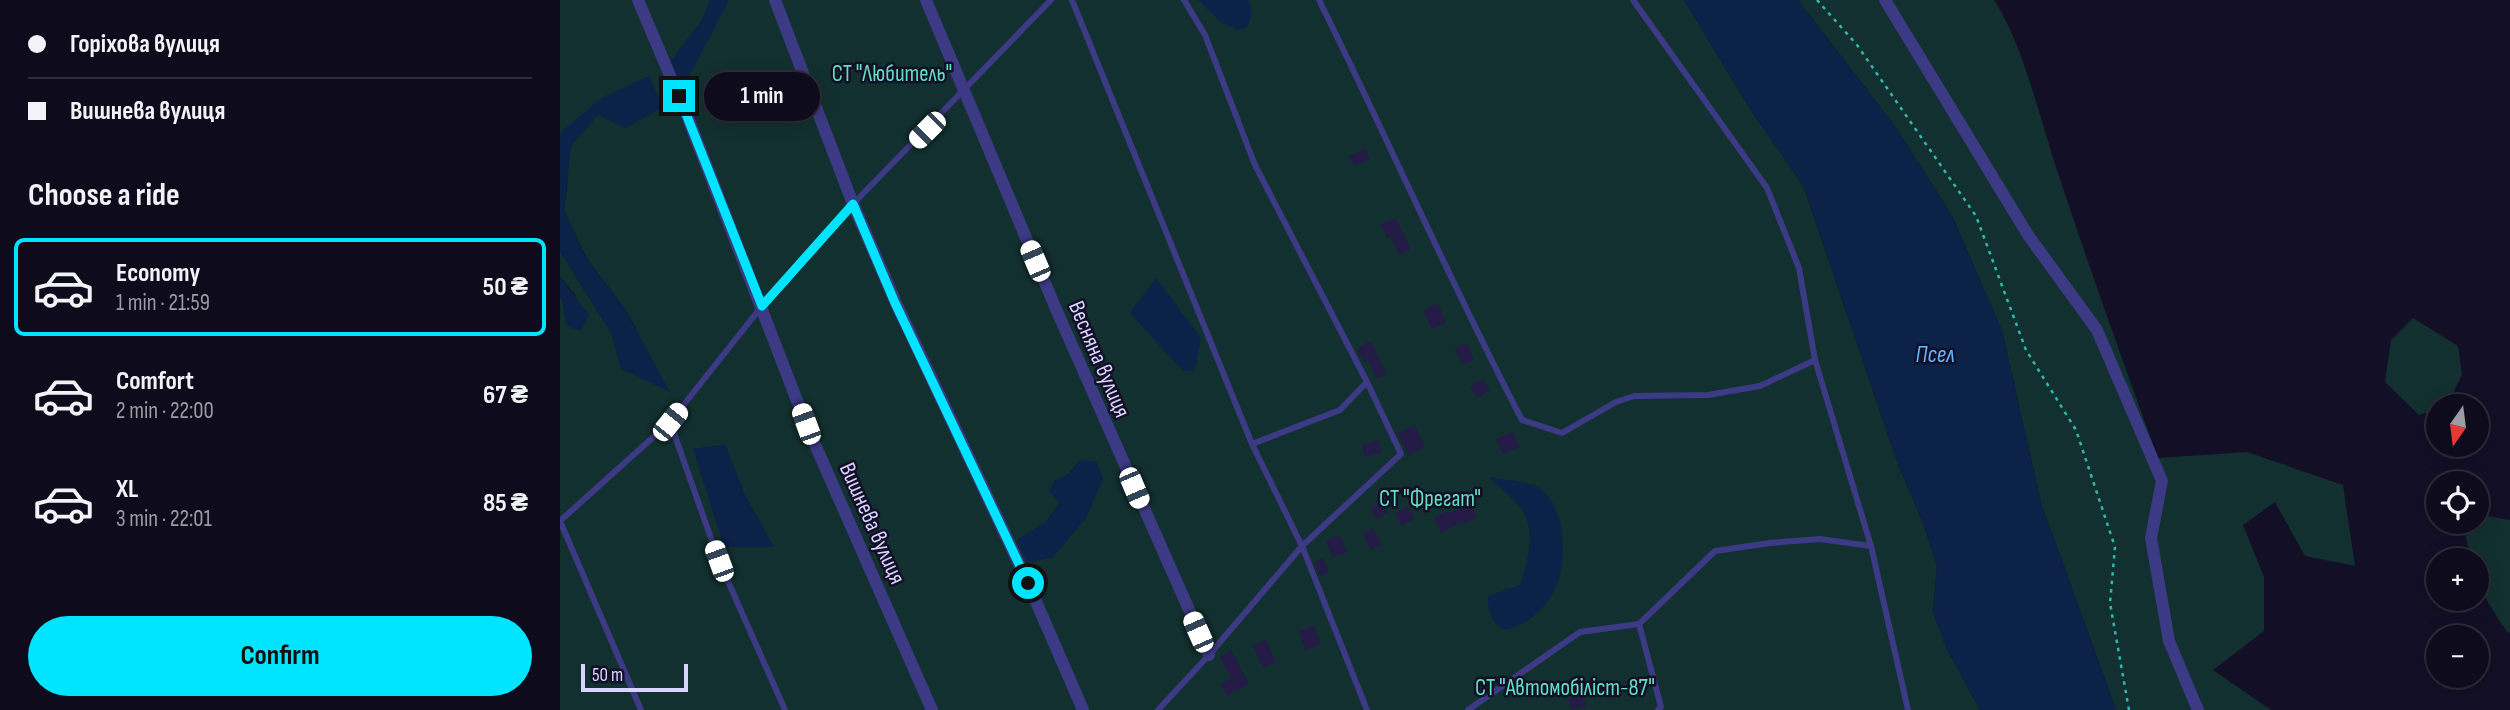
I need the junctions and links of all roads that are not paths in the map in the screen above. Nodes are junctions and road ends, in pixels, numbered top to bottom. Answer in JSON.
{"nodes":[{"id":1,"x":638,"y":0,"type":"edge"},
{"id":2,"x":775,"y":0,"type":"edge"},
{"id":3,"x":926,"y":0,"type":"edge"},
{"id":4,"x":1051,"y":0,"type":"edge"},
{"id":5,"x":1072,"y":0,"type":"edge"},
{"id":6,"x":1184,"y":0,"type":"edge"},
{"id":7,"x":1319,"y":0,"type":"edge"},
{"id":8,"x":1633,"y":0,"type":"edge"},
{"id":9,"x":1885,"y":0,"type":"edge"},
{"id":10,"x":963,"y":93,"type":"junction"},
{"id":11,"x":853,"y":204,"type":"junction"},
{"id":12,"x":762,"y":306,"type":"junction"},
{"id":13,"x":1815,"y":360,"type":"junction"},
{"id":14,"x":1367,"y":382,"type":"junction"},
{"id":15,"x":670,"y":422,"type":"junction"},
{"id":16,"x":1252,"y":444,"type":"junction"},
{"id":17,"x":560,"y":521,"type":"edge"},
{"id":18,"x":1301,"y":546,"type":"junction"},
{"id":19,"x":1871,"y":546,"type":"junction"},
{"id":20,"x":1639,"y":624,"type":"junction"},
{"id":21,"x":1209,"y":655,"type":"junction"},
{"id":22,"x":641,"y":710,"type":"edge"},
{"id":23,"x":785,"y":710,"type":"edge"},
{"id":24,"x":932,"y":710,"type":"edge"},
{"id":25,"x":1083,"y":710,"type":"edge"},
{"id":26,"x":1158,"y":710,"type":"edge"},
{"id":27,"x":1367,"y":710,"type":"edge"},
{"id":28,"x":1468,"y":710,"type":"edge"},
{"id":29,"x":1658,"y":710,"type":"edge"},
{"id":30,"x":1908,"y":710,"type":"edge"},
{"id":31,"x":2198,"y":710,"type":"edge"}],
"edges":[{"from":1,"to":12,"type":"street","name":"Вишнева вулиця"},
{"from":2,"to":11,"type":"street"},
{"from":3,"to":10,"type":"street","name":"Весняна вулиця"},
{"from":4,"to":10,"type":"lane"},
{"from":5,"to":16,"type":"lane"},
{"from":6,"to":14,"type":"lane"},
{"from":7,"to":13,"type":"lane"},
{"from":8,"to":13,"type":"lane"},
{"from":9,"to":31,"type":"street"},
{"from":10,"to":11,"type":"lane"},
{"from":10,"to":21,"type":"street","name":"Весняна вулиця"},
{"from":11,"to":12,"type":"lane"},
{"from":11,"to":25,"type":"street"},
{"from":12,"to":15,"type":"lane"},
{"from":12,"to":24,"type":"street","name":"Вишнева вулиця"},
{"from":13,"to":19,"type":"lane"},
{"from":14,"to":16,"type":"lane"},
{"from":14,"to":18,"type":"lane"},
{"from":15,"to":17,"type":"lane"},
{"from":15,"to":23,"type":"lane"},
{"from":16,"to":18,"type":"lane"},
{"from":17,"to":22,"type":"lane"},
{"from":18,"to":21,"type":"lane"},
{"from":18,"to":27,"type":"lane"},
{"from":19,"to":20,"type":"lane"},
{"from":19,"to":30,"type":"lane"},
{"from":20,"to":28,"type":"lane"},
{"from":20,"to":29,"type":"lane"},
{"from":21,"to":26,"type":"lane"}]}
